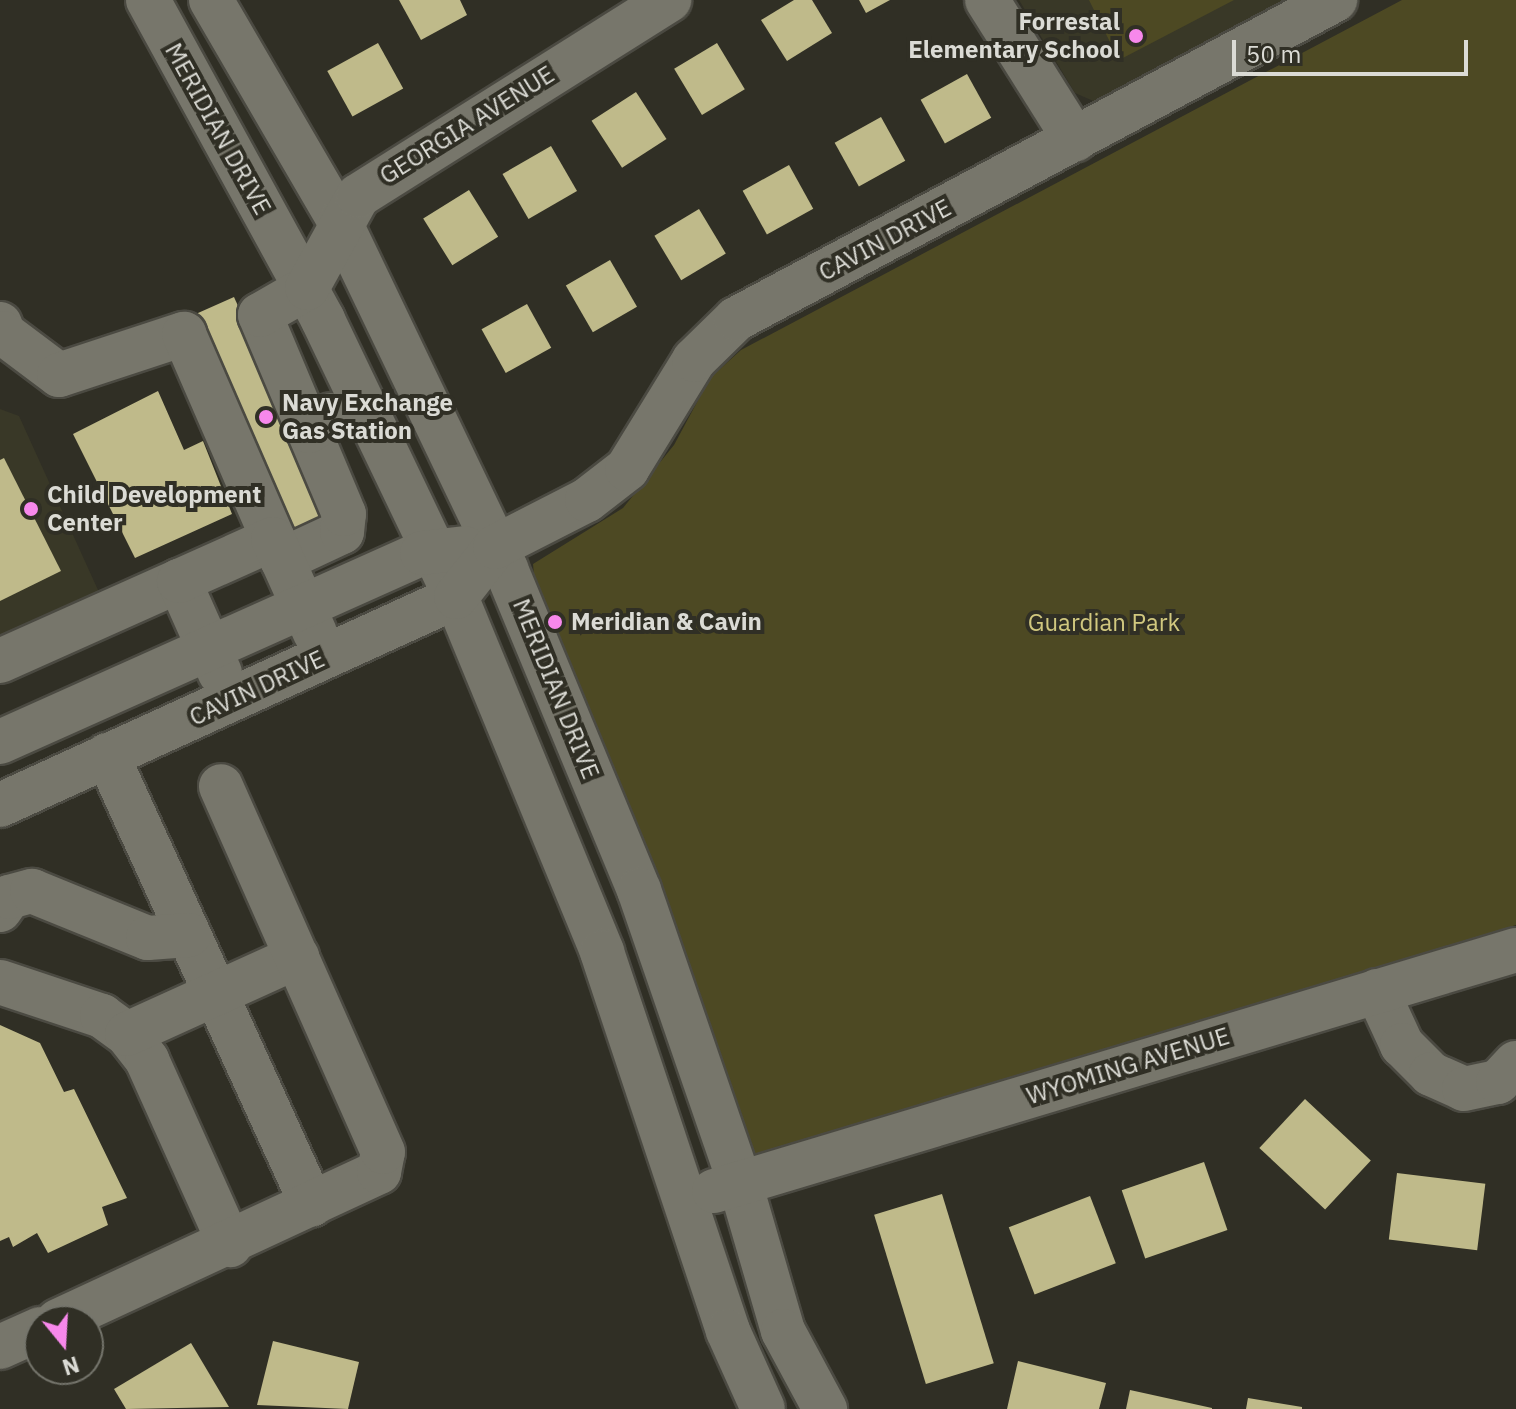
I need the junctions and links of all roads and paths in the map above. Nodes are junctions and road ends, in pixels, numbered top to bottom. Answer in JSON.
{"nodes":[{"id":1,"x":148,"y":0,"type":"edge"},
{"id":2,"x":211,"y":0,"type":"edge"},
{"id":3,"x":669,"y":0,"type":"edge"},
{"id":4,"x":987,"y":0,"type":"edge"},
{"id":5,"x":1335,"y":0,"type":"edge"},
{"id":6,"x":1075,"y":140,"type":"junction"},
{"id":7,"x":340,"y":222,"type":"junction"},
{"id":8,"x":307,"y":288,"type":"junction"},
{"id":9,"x":0,"y":324,"type":"edge"},
{"id":10,"x":362,"y":400,"type":"junction"},
{"id":11,"x":309,"y":431,"type":"junction"},
{"id":12,"x":495,"y":547,"type":"junction"},
{"id":13,"x":435,"y":548,"type":"junction"},
{"id":14,"x":278,"y":550,"type":"junction"},
{"id":15,"x":179,"y":581,"type":"junction"},
{"id":16,"x":456,"y":597,"type":"junction"},
{"id":17,"x":304,"y":606,"type":"junction"},
{"id":18,"x":209,"y":648,"type":"junction"},
{"id":19,"x":325,"y":657,"type":"junction"},
{"id":20,"x":0,"y":661,"type":"edge"},
{"id":21,"x":231,"y":700,"type":"junction"},
{"id":22,"x":0,"y":742,"type":"edge"},
{"id":23,"x":107,"y":755,"type":"junction"},
{"id":24,"x":221,"y":786,"type":"dead end"},
{"id":25,"x":0,"y":805,"type":"edge"},
{"id":26,"x":0,"y":910,"type":"edge"},
{"id":27,"x":189,"y":935,"type":"junction"},
{"id":28,"x":1516,"y":950,"type":"edge"},
{"id":29,"x":297,"y":957,"type":"junction"},
{"id":30,"x":0,"y":982,"type":"edge"},
{"id":31,"x":1377,"y":991,"type":"junction"},
{"id":32,"x":215,"y":992,"type":"junction"},
{"id":33,"x":127,"y":1034,"type":"junction"},
{"id":34,"x":1516,"y":1063,"type":"edge"},
{"id":35,"x":740,"y":1183,"type":"junction"},
{"id":36,"x":684,"y":1199,"type":"junction"},
{"id":37,"x":312,"y":1205,"type":"junction"},
{"id":38,"x":230,"y":1245,"type":"junction"},
{"id":39,"x":94,"y":1305,"type":"edge"},
{"id":40,"x":24,"y":1336,"type":"edge"},
{"id":41,"x":0,"y":1347,"type":"edge"},
{"id":42,"x":763,"y":1409,"type":"edge"},
{"id":43,"x":825,"y":1409,"type":"edge"}],
"edges":[{"from":1,"to":8,"type":"street","name":"MERIDIAN DRIVE"},
{"from":2,"to":7,"type":"street","name":"MERIDIAN DRIVE"},
{"from":3,"to":7,"type":"street","name":"GEORGIA AVENUE"},
{"from":4,"to":6,"type":"street"},
{"from":5,"to":6,"type":"street","name":"CAVIN DRIVE"},
{"from":6,"to":12,"type":"street","name":"CAVIN DRIVE"},
{"from":7,"to":8,"type":"street","name":"GEORGIA AVENUE"},
{"from":7,"to":12,"type":"street","name":"MERIDIAN DRIVE"},
{"from":8,"to":10,"type":"street","name":"MERIDIAN DRIVE"},
{"from":8,"to":11,"type":"street"},
{"from":9,"to":14,"type":"street"},
{"from":10,"to":11,"type":"street"},
{"from":10,"to":13,"type":"street","name":"MERIDIAN DRIVE"},
{"from":11,"to":14,"type":"street"},
{"from":12,"to":13,"type":"street","name":"CAVIN DRIVE"},
{"from":12,"to":16,"type":"street","name":"CAVIN DRIVE"},
{"from":12,"to":35,"type":"street","name":"MERIDIAN DRIVE"},
{"from":13,"to":16,"type":"street","name":"MERIDIAN DRIVE"},
{"from":13,"to":17,"type":"street","name":"CAVIN DRIVE"},
{"from":14,"to":15,"type":"street"},
{"from":14,"to":17,"type":"street"},
{"from":15,"to":18,"type":"street"},
{"from":15,"to":20,"type":"street"},
{"from":16,"to":19,"type":"street","name":"CAVIN DRIVE"},
{"from":16,"to":36,"type":"street","name":"MERIDIAN DRIVE"},
{"from":17,"to":18,"type":"street","name":"CAVIN DRIVE"},
{"from":17,"to":19,"type":"street"},
{"from":18,"to":21,"type":"street"},
{"from":18,"to":22,"type":"street","name":"CAVIN DRIVE"},
{"from":19,"to":21,"type":"street","name":"CAVIN DRIVE"},
{"from":21,"to":23,"type":"street","name":"CAVIN DRIVE"},
{"from":23,"to":25,"type":"street","name":"CAVIN DRIVE"},
{"from":23,"to":27,"type":"street"},
{"from":24,"to":29,"type":"street"},
{"from":26,"to":27,"type":"street"},
{"from":27,"to":32,"type":"street"},
{"from":28,"to":31,"type":"street","name":"WYOMING AVENUE"},
{"from":29,"to":32,"type":"street"},
{"from":29,"to":37,"type":"street"},
{"from":30,"to":33,"type":"street"},
{"from":31,"to":34,"type":"street"},
{"from":31,"to":35,"type":"street","name":"WYOMING AVENUE"},
{"from":32,"to":33,"type":"street"},
{"from":32,"to":37,"type":"street"},
{"from":33,"to":38,"type":"street"},
{"from":35,"to":36,"type":"street","name":"WYOMING AVENUE"},
{"from":35,"to":43,"type":"street","name":"MERIDIAN DRIVE"},
{"from":36,"to":42,"type":"street","name":"MERIDIAN DRIVE"},
{"from":37,"to":38,"type":"street"},
{"from":38,"to":39,"type":"street"},
{"from":40,"to":41,"type":"street"}]}
